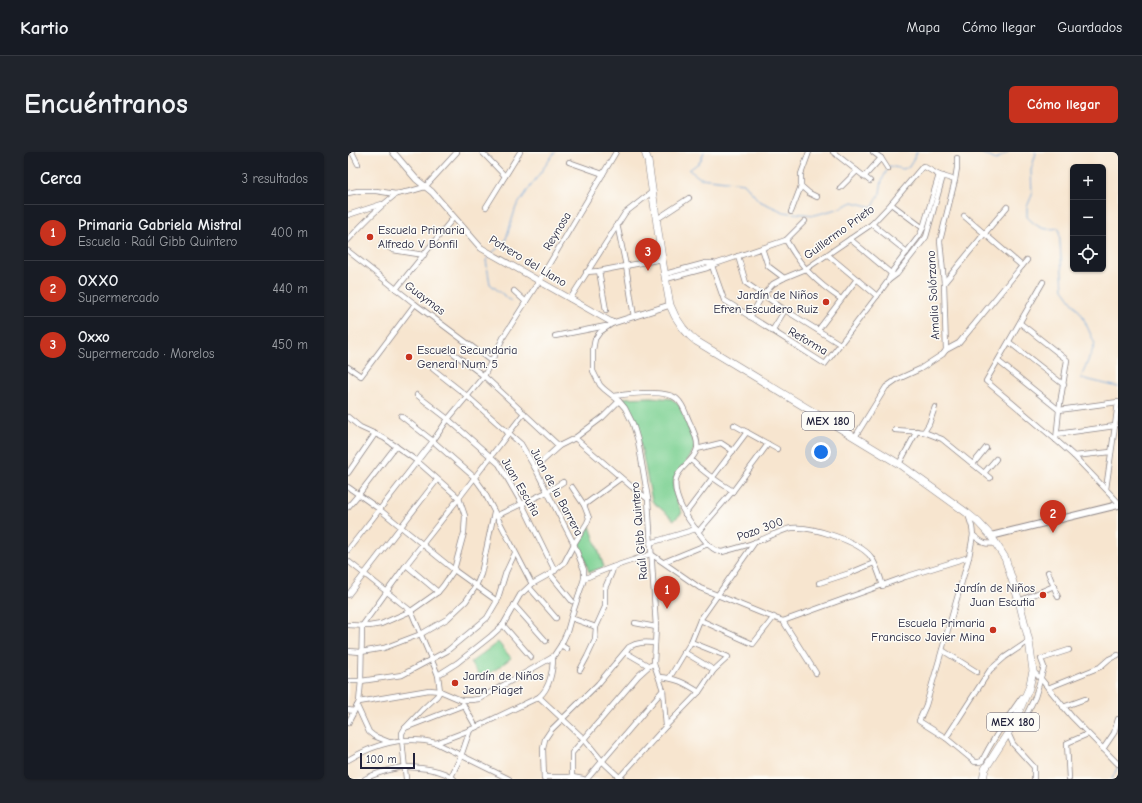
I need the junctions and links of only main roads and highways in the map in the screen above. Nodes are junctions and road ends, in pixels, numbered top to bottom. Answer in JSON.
{"nodes":[{"id":1,"x":645,"y":152,"type":"edge"},
{"id":2,"x":1118,"y":506,"type":"edge"},
{"id":3,"x":991,"y":536,"type":"junction"},
{"id":4,"x":983,"y":779,"type":"edge"}],
"edges":[{"from":1,"to":3,"type":"main road","number":"MEX 180"},
{"from":2,"to":3,"type":"main road"},
{"from":3,"to":4,"type":"main road","number":"MEX 180"}]}
